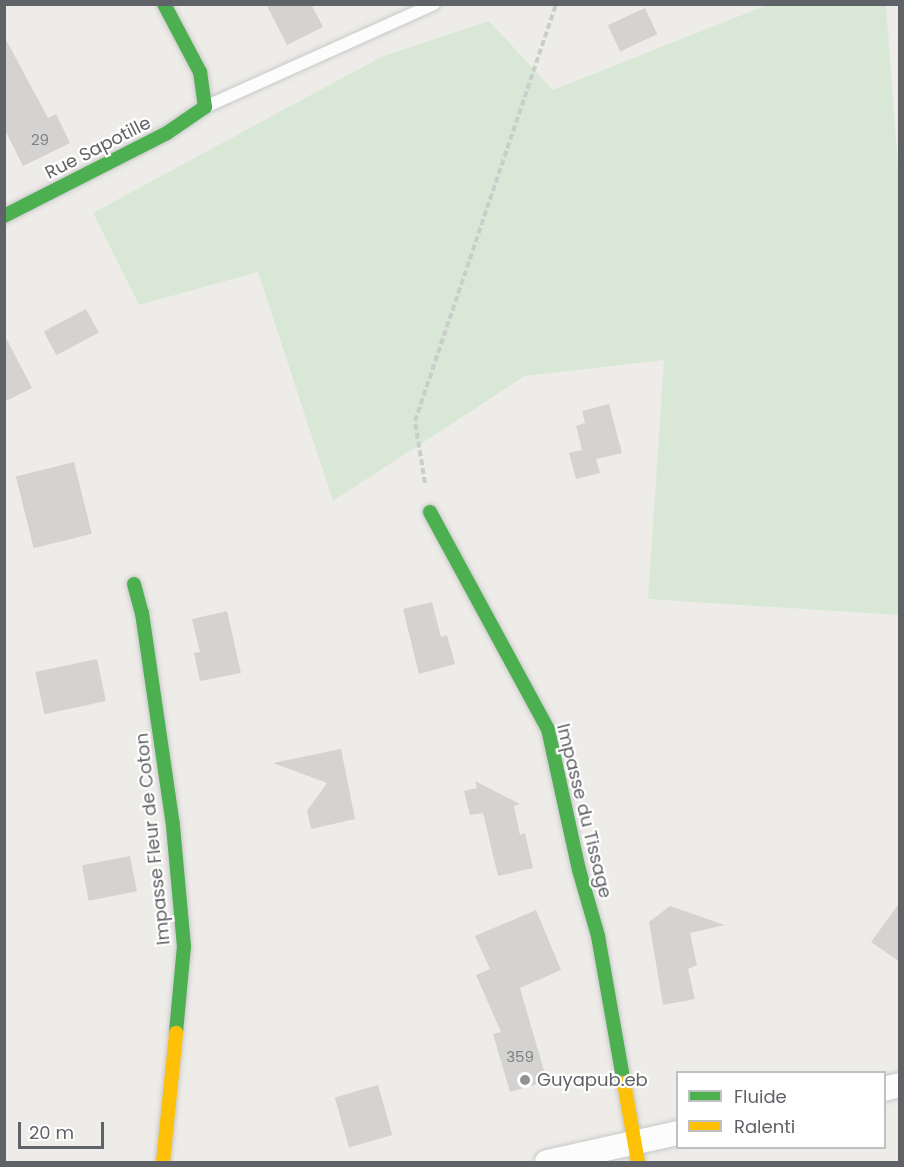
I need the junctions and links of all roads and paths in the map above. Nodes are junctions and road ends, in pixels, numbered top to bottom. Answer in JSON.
{"nodes":[{"id":1,"x":164,"y":4,"type":"edge"},
{"id":2,"x":434,"y":4,"type":"edge"},
{"id":3,"x":556,"y":4,"type":"edge"},
{"id":4,"x":205,"y":107,"type":"junction"},
{"id":5,"x":4,"y":216,"type":"edge"},
{"id":6,"x":430,"y":512,"type":"joint"},
{"id":7,"x":134,"y":584,"type":"dead end"},
{"id":8,"x":676,"y":1135,"type":"edge"},
{"id":9,"x":636,"y":1153,"type":"edge"},
{"id":10,"x":163,"y":1162,"type":"edge"},
{"id":11,"x":547,"y":1162,"type":"edge"}],
"edges":[{"from":1,"to":4,"type":"street"},
{"from":2,"to":4,"type":"lane"},
{"from":3,"to":6,"type":"path"},
{"from":4,"to":5,"type":"street","name":"Rue Sapotille"},
{"from":6,"to":9,"type":"street","name":"Impasse du Tissage"},
{"from":7,"to":10,"type":"street","name":"Impasse Fleur de Coton"},
{"from":8,"to":9,"type":"street"},
{"from":9,"to":11,"type":"street"}]}
